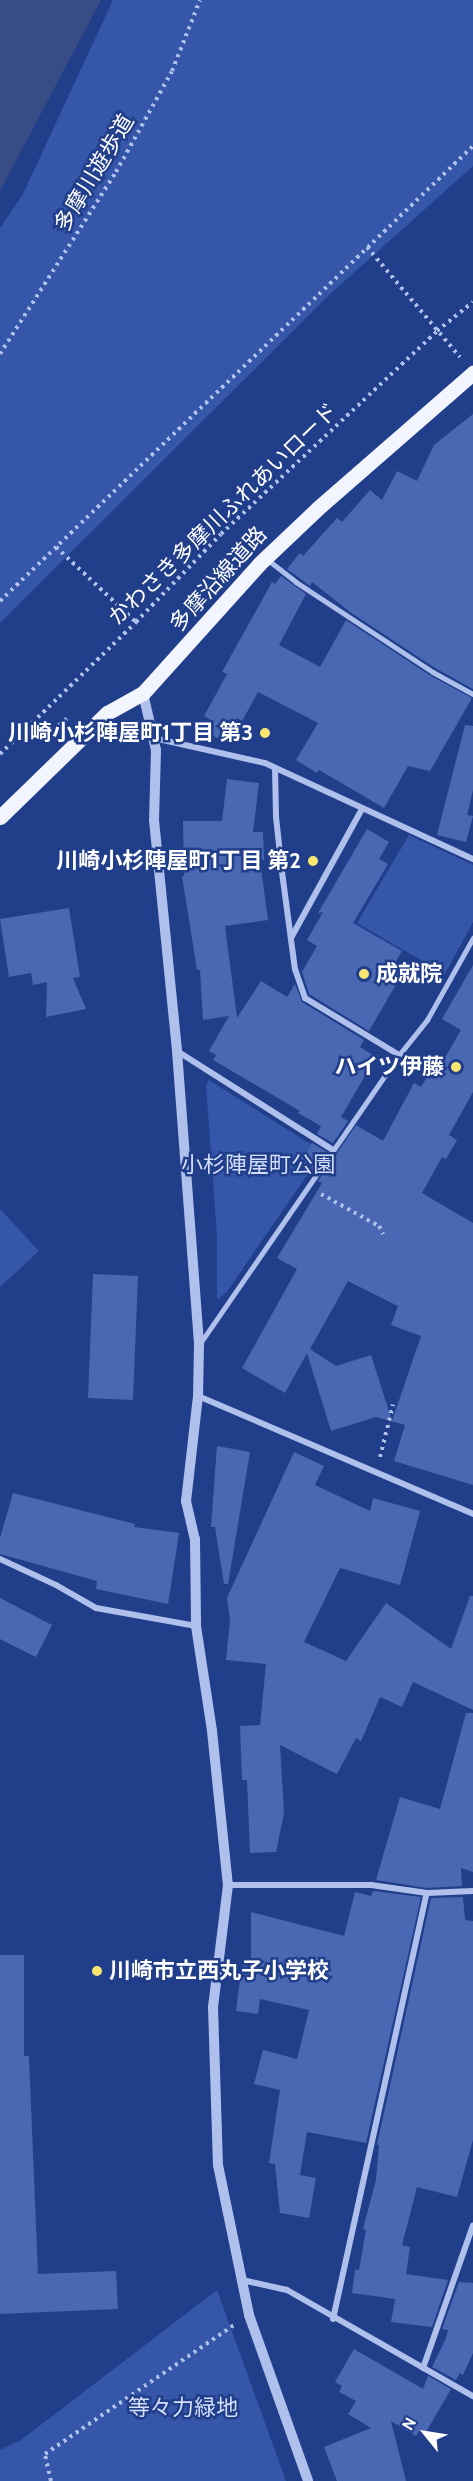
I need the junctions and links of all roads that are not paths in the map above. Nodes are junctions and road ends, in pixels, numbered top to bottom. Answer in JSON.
{"nodes":[{"id":1,"x":469,"y":369,"type":"edge"},
{"id":2,"x":265,"y":558,"type":"junction"},
{"id":3,"x":143,"y":693,"type":"junction"},
{"id":4,"x":473,"y":694,"type":"edge"},
{"id":5,"x":154,"y":738,"type":"junction"},
{"id":6,"x":275,"y":768,"type":"junction"},
{"id":7,"x":362,"y":809,"type":"junction"},
{"id":8,"x":0,"y":817,"type":"edge"},
{"id":9,"x":473,"y":859,"type":"edge"},
{"id":10,"x":473,"y":938,"type":"edge"},
{"id":11,"x":291,"y":939,"type":"junction"},
{"id":12,"x":177,"y":1051,"type":"junction"},
{"id":13,"x":399,"y":1055,"type":"junction"},
{"id":14,"x":333,"y":1150,"type":"junction"},
{"id":15,"x":200,"y":1344,"type":"junction"},
{"id":16,"x":198,"y":1396,"type":"junction"},
{"id":17,"x":473,"y":1514,"type":"edge"},
{"id":18,"x":0,"y":1559,"type":"edge"},
{"id":19,"x":196,"y":1626,"type":"junction"},
{"id":20,"x":228,"y":1884,"type":"junction"},
{"id":21,"x":473,"y":1891,"type":"edge"},
{"id":22,"x":427,"y":1893,"type":"junction"},
{"id":23,"x":473,"y":2225,"type":"edge"},
{"id":24,"x":242,"y":2280,"type":"junction"},
{"id":25,"x":333,"y":2319,"type":"junction"},
{"id":26,"x":423,"y":2368,"type":"junction"},
{"id":27,"x":473,"y":2396,"type":"edge"},
{"id":28,"x":308,"y":2481,"type":"edge"}],
"edges":[{"from":1,"to":2,"type":"main road","name":"多摩沿線道路"},
{"from":2,"to":3,"type":"main road","name":"多摩沿線道路"},
{"from":2,"to":4,"type":"lane"},
{"from":3,"to":5,"type":"street"},
{"from":3,"to":8,"type":"main road","name":"多摩沿線道路"},
{"from":5,"to":6,"type":"street"},
{"from":5,"to":12,"type":"street"},
{"from":6,"to":7,"type":"street"},
{"from":6,"to":11,"type":"street"},
{"from":7,"to":9,"type":"street"},
{"from":7,"to":11,"type":"street"},
{"from":10,"to":13,"type":"lane"},
{"from":11,"to":13,"type":"street"},
{"from":12,"to":14,"type":"street"},
{"from":12,"to":15,"type":"street"},
{"from":13,"to":14,"type":"lane"},
{"from":14,"to":15,"type":"lane"},
{"from":15,"to":16,"type":"street"},
{"from":16,"to":17,"type":"street"},
{"from":16,"to":19,"type":"street"},
{"from":18,"to":19,"type":"street"},
{"from":19,"to":20,"type":"street"},
{"from":20,"to":22,"type":"street"},
{"from":20,"to":24,"type":"street"},
{"from":21,"to":22,"type":"street"},
{"from":22,"to":25,"type":"street"},
{"from":23,"to":26,"type":"street"},
{"from":24,"to":25,"type":"street"},
{"from":24,"to":28,"type":"street"},
{"from":25,"to":26,"type":"street"},
{"from":26,"to":27,"type":"street"}]}
